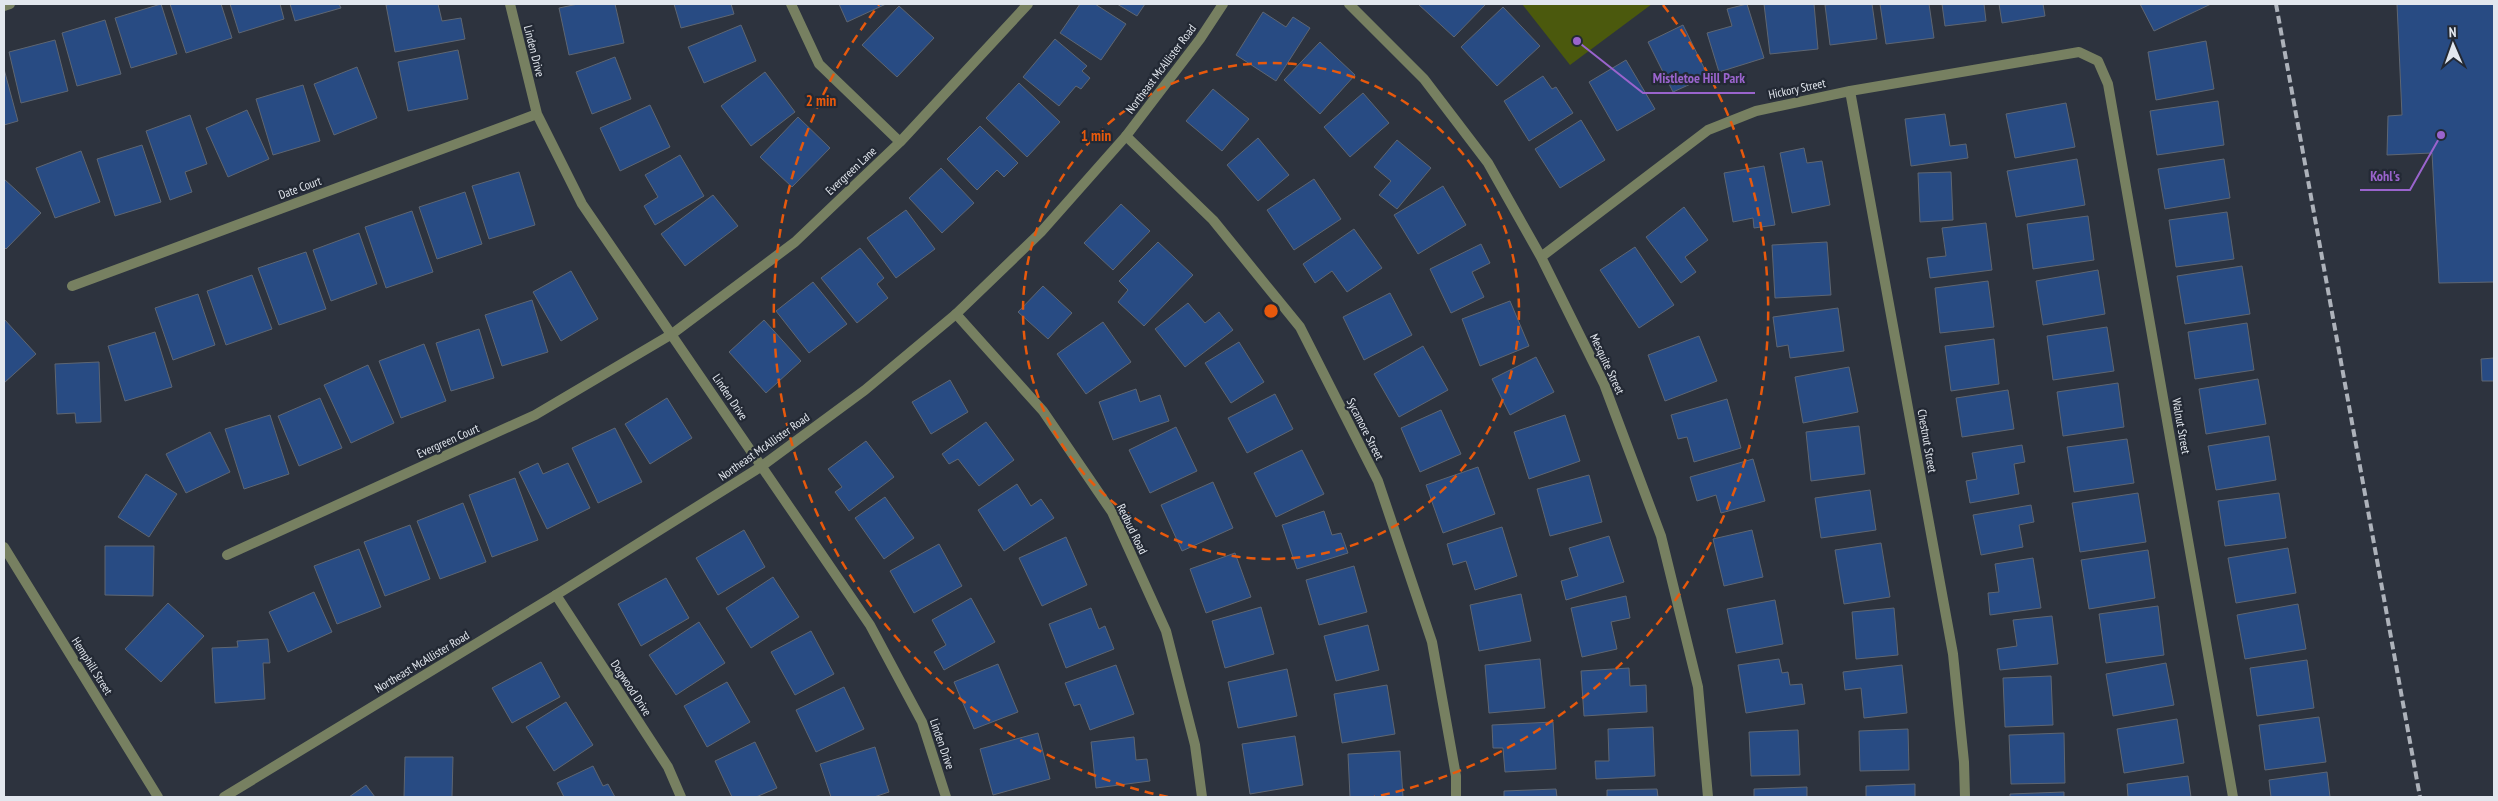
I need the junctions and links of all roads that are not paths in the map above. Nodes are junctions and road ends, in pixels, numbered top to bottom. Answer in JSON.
{"nodes":[{"id":1,"x":10,"y":4,"type":"edge"},
{"id":2,"x":510,"y":4,"type":"edge"},
{"id":3,"x":791,"y":4,"type":"edge"},
{"id":4,"x":1028,"y":4,"type":"edge"},
{"id":5,"x":1223,"y":4,"type":"edge"},
{"id":6,"x":1349,"y":4,"type":"edge"},
{"id":7,"x":4,"y":6,"type":"edge"},
{"id":8,"x":2098,"y":61,"type":"joint"},
{"id":9,"x":1850,"y":91,"type":"junction"},
{"id":10,"x":537,"y":114,"type":"junction"},
{"id":11,"x":1126,"y":136,"type":"junction"},
{"id":12,"x":900,"y":142,"type":"junction"},
{"id":13,"x":1541,"y":258,"type":"junction"},
{"id":14,"x":72,"y":286,"type":"dead end"},
{"id":15,"x":956,"y":314,"type":"junction"},
{"id":16,"x":672,"y":334,"type":"junction"},
{"id":17,"x":762,"y":466,"type":"junction"},
{"id":18,"x":4,"y":547,"type":"edge"},
{"id":19,"x":227,"y":555,"type":"dead end"},
{"id":20,"x":556,"y":595,"type":"junction"},
{"id":21,"x":158,"y":797,"type":"edge"},
{"id":22,"x":224,"y":797,"type":"edge"},
{"id":23,"x":680,"y":797,"type":"edge"},
{"id":24,"x":946,"y":797,"type":"edge"},
{"id":25,"x":1202,"y":797,"type":"edge"},
{"id":26,"x":1456,"y":797,"type":"edge"},
{"id":27,"x":1708,"y":797,"type":"edge"},
{"id":28,"x":1965,"y":797,"type":"edge"},
{"id":29,"x":2233,"y":797,"type":"edge"}],
"edges":[{"from":1,"to":7,"type":"street"},
{"from":2,"to":10,"type":"street","name":"Linden Drive"},
{"from":3,"to":12,"type":"street"},
{"from":4,"to":12,"type":"street","name":"Evergreen Lane"},
{"from":5,"to":11,"type":"street","name":"Northeast McAllister Road"},
{"from":6,"to":13,"type":"street","name":"Mesquite Street"},
{"from":8,"to":9,"type":"street","name":"Hickory Street"},
{"from":8,"to":29,"type":"street","name":"Walnut Street"},
{"from":9,"to":13,"type":"street","name":"Hickory Street"},
{"from":9,"to":28,"type":"street","name":"Chestnut Street"},
{"from":10,"to":14,"type":"street","name":"Date Court"},
{"from":10,"to":16,"type":"street","name":"Linden Drive"},
{"from":11,"to":15,"type":"street","name":"Northeast McAllister Road"},
{"from":11,"to":26,"type":"street","name":"Sycamore Street"},
{"from":12,"to":16,"type":"street","name":"Evergreen Lane"},
{"from":13,"to":27,"type":"street","name":"Mesquite Street"},
{"from":15,"to":17,"type":"street","name":"Northeast McAllister Road"},
{"from":15,"to":25,"type":"street","name":"Redbud Road"},
{"from":16,"to":17,"type":"street","name":"Linden Drive"},
{"from":16,"to":19,"type":"street","name":"Evergreen Court"},
{"from":17,"to":20,"type":"street","name":"Northeast McAllister Road"},
{"from":17,"to":24,"type":"street","name":"Linden Drive"},
{"from":18,"to":21,"type":"street","name":"Hemphill Street"},
{"from":20,"to":22,"type":"street","name":"Northeast McAllister Road"},
{"from":20,"to":23,"type":"street","name":"Dogwood Drive"}]}
